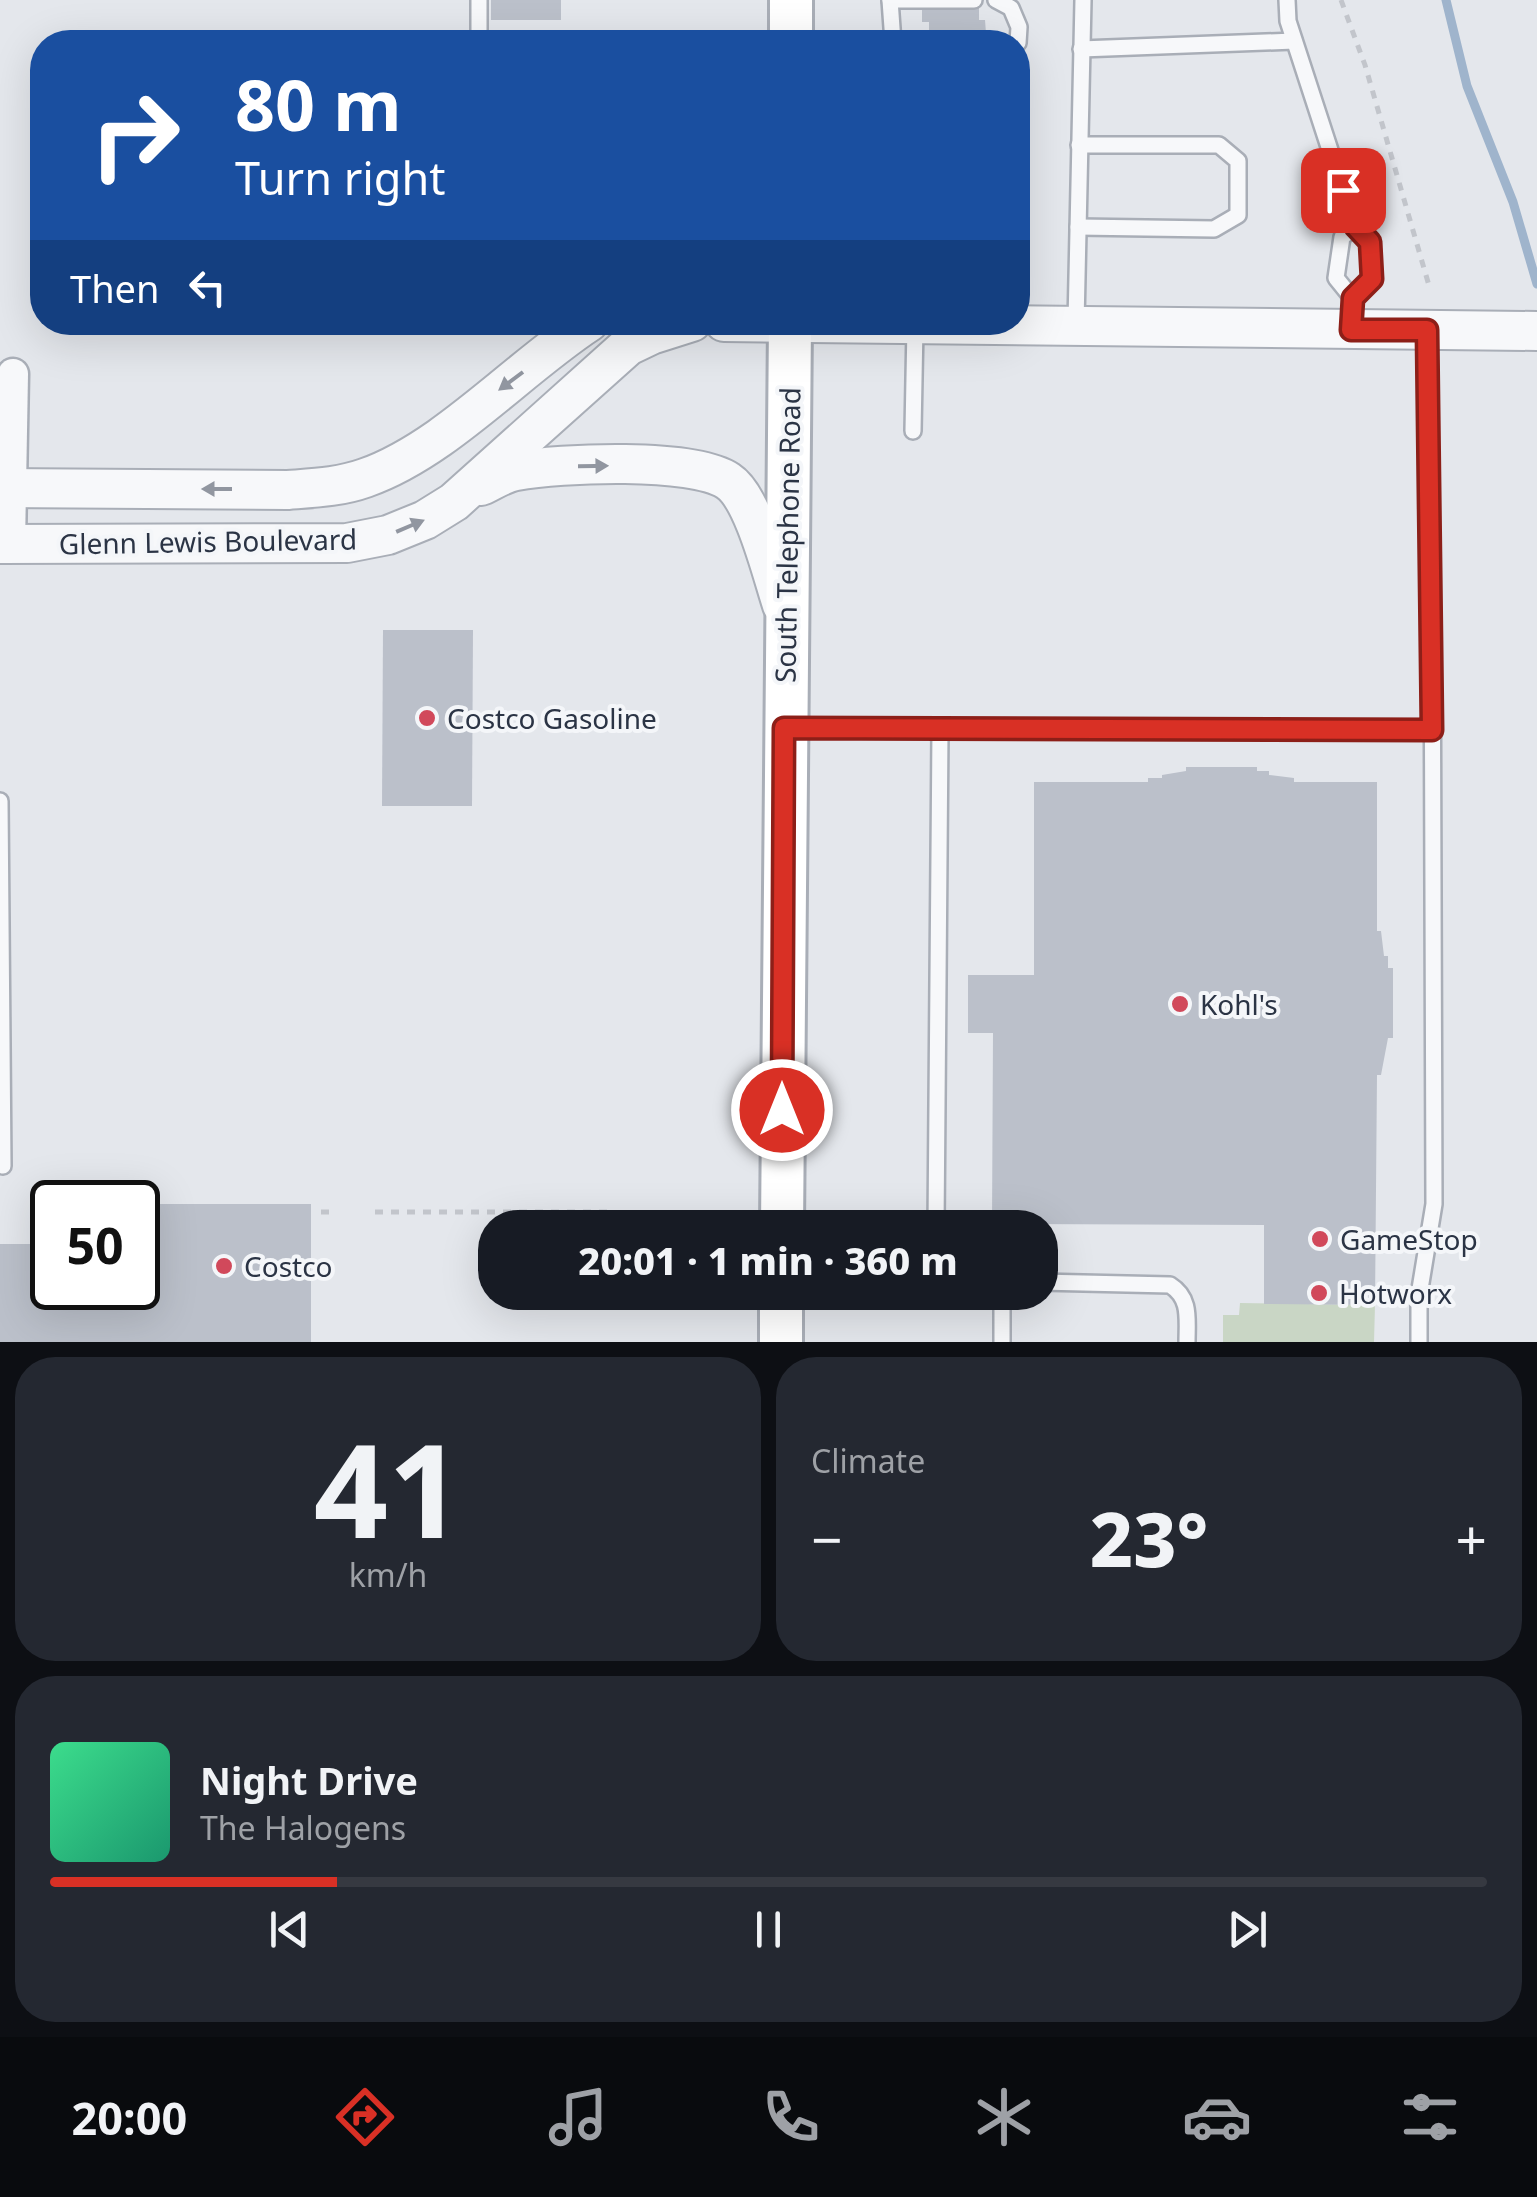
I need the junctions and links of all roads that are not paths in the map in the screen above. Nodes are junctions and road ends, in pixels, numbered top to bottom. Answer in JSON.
{"nodes":[{"id":1,"x":478,"y":0,"type":"edge"},
{"id":2,"x":791,"y":0,"type":"edge"},
{"id":3,"x":890,"y":0,"type":"edge"},
{"id":4,"x":974,"y":0,"type":"edge"},
{"id":5,"x":996,"y":0,"type":"edge"},
{"id":6,"x":1082,"y":0,"type":"edge"},
{"id":7,"x":1287,"y":0,"type":"edge"},
{"id":8,"x":479,"y":30,"type":"edge"},
{"id":9,"x":791,"y":30,"type":"edge"},
{"id":10,"x":892,"y":30,"type":"edge"},
{"id":11,"x":1019,"y":30,"type":"edge"},
{"id":12,"x":1294,"y":41,"type":"junction"},
{"id":13,"x":1081,"y":49,"type":"junction"},
{"id":14,"x":1079,"y":145,"type":"junction"},
{"id":15,"x":1078,"y":227,"type":"junction"},
{"id":16,"x":1356,"y":227,"type":"junction"},
{"id":17,"x":1352,"y":314,"type":"junction"},
{"id":18,"x":1030,"y":327,"type":"edge"},
{"id":19,"x":1076,"y":327,"type":"junction"},
{"id":20,"x":1427,"y":330,"type":"junction"},
{"id":21,"x":1537,"y":331,"type":"edge"},
{"id":22,"x":572,"y":335,"type":"edge"},
{"id":23,"x":650,"y":335,"type":"edge"},
{"id":24,"x":789,"y":335,"type":"edge"},
{"id":25,"x":915,"y":335,"type":"edge"},
{"id":26,"x":12,"y":374,"type":"dead end"},
{"id":27,"x":913,"y":431,"type":"dead end"},
{"id":28,"x":6,"y":488,"type":"edge"},
{"id":29,"x":465,"y":493,"type":"junction"},
{"id":30,"x":5,"y":544,"type":"edge"},
{"id":31,"x":786,"y":616,"type":"junction"},
{"id":32,"x":784,"y":728,"type":"junction"},
{"id":33,"x":940,"y":730,"type":"junction"},
{"id":34,"x":1432,"y":730,"type":"junction"},
{"id":35,"x":0,"y":802,"type":"edge"},
{"id":36,"x":3,"y":1166,"type":"dead end"},
{"id":37,"x":782,"y":1210,"type":"edge"},
{"id":38,"x":936,"y":1210,"type":"edge"},
{"id":39,"x":1058,"y":1282,"type":"edge"},
{"id":40,"x":781,"y":1310,"type":"edge"},
{"id":41,"x":1002,"y":1310,"type":"edge"},
{"id":42,"x":781,"y":1342,"type":"edge"},
{"id":43,"x":1002,"y":1342,"type":"edge"},
{"id":44,"x":1187,"y":1342,"type":"edge"},
{"id":45,"x":1419,"y":1342,"type":"edge"}],
"edges":[{"from":1,"to":8,"type":"lane"},
{"from":2,"to":9,"type":"main road"},
{"from":3,"to":4,"type":"lane"},
{"from":3,"to":10,"type":"lane"},
{"from":5,"to":11,"type":"lane"},
{"from":6,"to":13,"type":"lane"},
{"from":7,"to":12,"type":"lane"},
{"from":12,"to":13,"type":"lane"},
{"from":12,"to":16,"type":"lane"},
{"from":13,"to":14,"type":"lane"},
{"from":14,"to":15,"type":"lane"},
{"from":14,"to":15,"type":"lane"},
{"from":15,"to":19,"type":"lane"},
{"from":16,"to":17,"type":"lane"},
{"from":16,"to":17,"type":"lane"},
{"from":17,"to":19,"type":"street"},
{"from":17,"to":20,"type":"street"},
{"from":18,"to":19,"type":"street"},
{"from":20,"to":21,"type":"street"},
{"from":20,"to":34,"type":"lane"},
{"from":22,"to":28,"type":"street","name":"Glenn Lewis Boulevard","one_way":true},
{"from":23,"to":29,"type":"street","name":"Glenn Lewis Boulevard"},
{"from":24,"to":31,"type":"main road","name":"South Telephone Road"},
{"from":25,"to":27,"type":"lane"},
{"from":26,"to":28,"type":"street"},
{"from":28,"to":30,"type":"street"},
{"from":30,"to":29,"type":"street","name":"Glenn Lewis Boulevard","one_way":true},
{"from":29,"to":31,"type":"street","name":"Glenn Lewis Boulevard","one_way":true},
{"from":31,"to":32,"type":"main road","name":"South Telephone Road"},
{"from":32,"to":33,"type":"lane"},
{"from":32,"to":37,"type":"main road","name":"South Telephone Road"},
{"from":33,"to":34,"type":"lane"},
{"from":33,"to":38,"type":"lane"},
{"from":34,"to":45,"type":"lane"},
{"from":35,"to":36,"type":"lane"},
{"from":39,"to":44,"type":"lane"},
{"from":40,"to":42,"type":"main road"},
{"from":41,"to":43,"type":"lane"}]}
